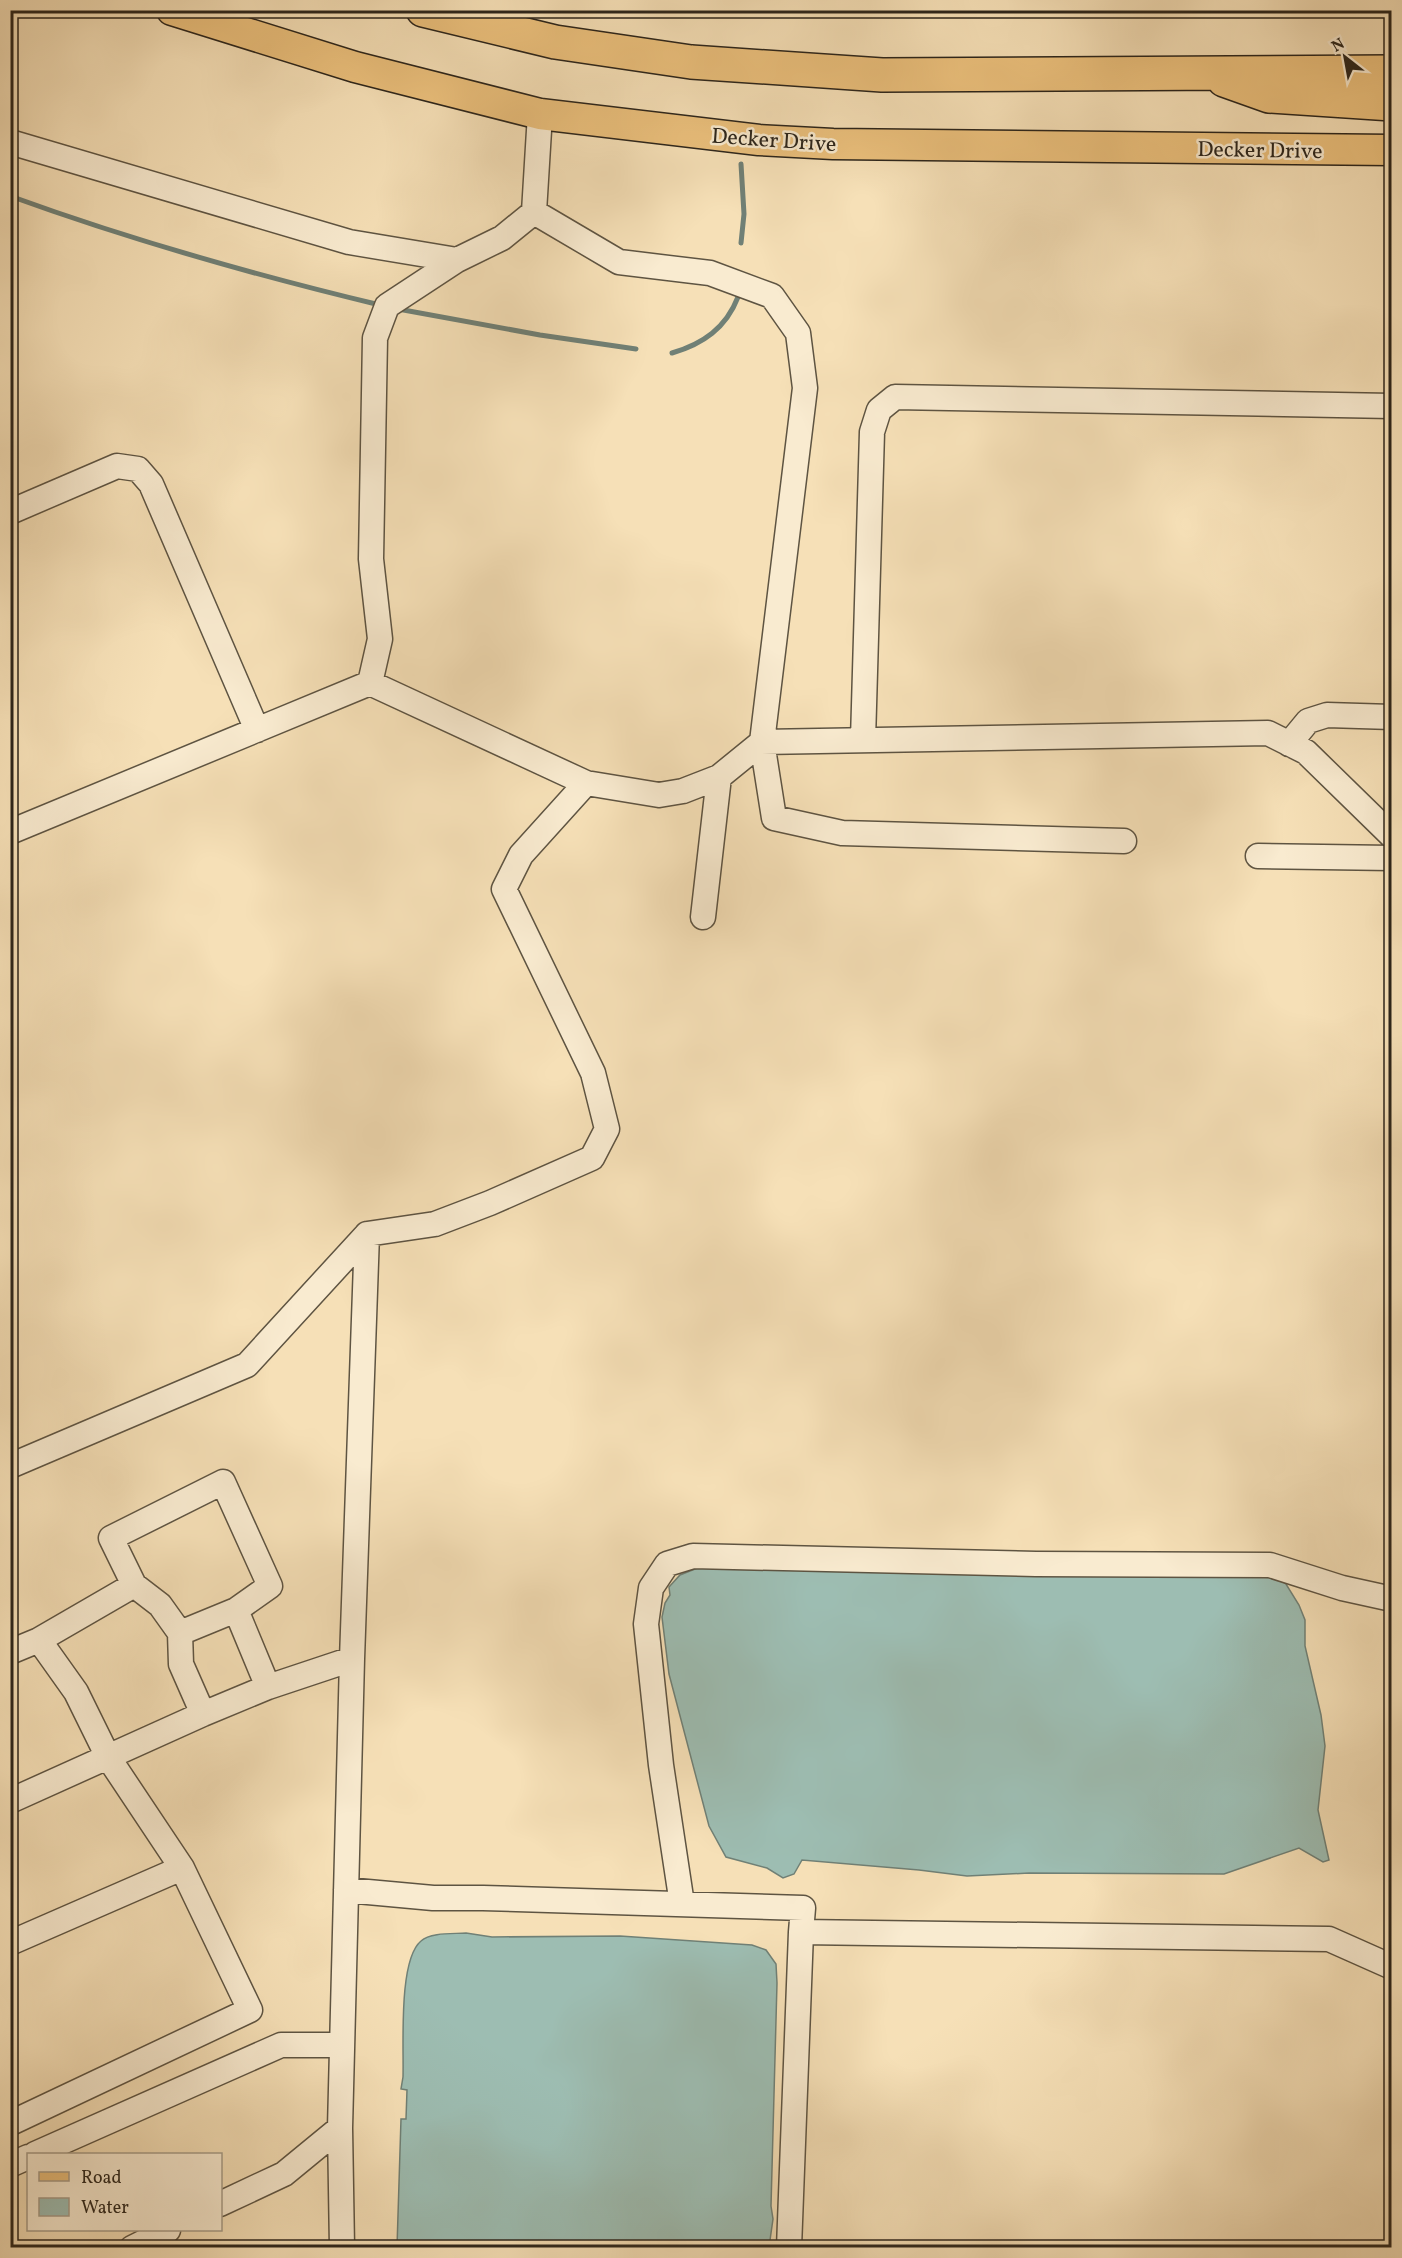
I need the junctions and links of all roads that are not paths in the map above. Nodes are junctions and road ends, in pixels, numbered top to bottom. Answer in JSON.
{"nodes":[{"id":1,"x":172,"y":10,"type":"edge"},
{"id":2,"x":423,"y":10,"type":"edge"},
{"id":3,"x":1392,"y":72,"type":"edge"},
{"id":4,"x":1202,"y":73,"type":"junction"},
{"id":5,"x":1392,"y":104,"type":"edge"},
{"id":6,"x":540,"y":114,"type":"junction"},
{"id":7,"x":10,"y":142,"type":"edge"},
{"id":8,"x":1392,"y":150,"type":"edge"},
{"id":9,"x":534,"y":212,"type":"junction"},
{"id":10,"x":457,"y":260,"type":"junction"},
{"id":11,"x":1392,"y":406,"type":"edge"},
{"id":12,"x":10,"y":512,"type":"edge"},
{"id":13,"x":370,"y":683,"type":"junction"},
{"id":14,"x":1392,"y":717,"type":"edge"},
{"id":15,"x":256,"y":730,"type":"junction"},
{"id":16,"x":863,"y":740,"type":"junction"},
{"id":17,"x":762,"y":742,"type":"junction"},
{"id":18,"x":1289,"y":744,"type":"junction"},
{"id":19,"x":719,"y":777,"type":"junction"},
{"id":20,"x":586,"y":783,"type":"junction"},
{"id":21,"x":10,"y":832,"type":"edge"},
{"id":22,"x":1392,"y":836,"type":"edge"},
{"id":23,"x":1124,"y":841,"type":"dead end"},
{"id":24,"x":1258,"y":856,"type":"dead end"},
{"id":25,"x":1392,"y":858,"type":"edge"},
{"id":26,"x":703,"y":917,"type":"dead end"},
{"id":27,"x":367,"y":1234,"type":"junction"},
{"id":28,"x":10,"y":1466,"type":"edge"},
{"id":29,"x":134,"y":1585,"type":"junction"},
{"id":30,"x":1392,"y":1599,"type":"edge"},
{"id":31,"x":236,"y":1610,"type":"junction"},
{"id":32,"x":180,"y":1633,"type":"junction"},
{"id":33,"x":39,"y":1640,"type":"junction"},
{"id":34,"x":10,"y":1652,"type":"edge"},
{"id":35,"x":352,"y":1659,"type":"junction"},
{"id":36,"x":268,"y":1687,"type":"junction"},
{"id":37,"x":203,"y":1714,"type":"junction"},
{"id":38,"x":108,"y":1757,"type":"junction"},
{"id":39,"x":10,"y":1801,"type":"edge"},
{"id":40,"x":182,"y":1868,"type":"junction"},
{"id":41,"x":346,"y":1890,"type":"junction"},
{"id":42,"x":682,"y":1904,"type":"junction"},
{"id":43,"x":801,"y":1932,"type":"junction"},
{"id":44,"x":10,"y":1943,"type":"edge"},
{"id":45,"x":1392,"y":1967,"type":"edge"},
{"id":46,"x":342,"y":2045,"type":"junction"},
{"id":47,"x":10,"y":2116,"type":"edge"},
{"id":48,"x":340,"y":2128,"type":"junction"},
{"id":49,"x":37,"y":2153,"type":"edge"},
{"id":50,"x":27,"y":2157,"type":"edge"},
{"id":51,"x":10,"y":2165,"type":"edge"},
{"id":52,"x":222,"y":2203,"type":"edge"},
{"id":53,"x":164,"y":2231,"type":"edge"},
{"id":54,"x":132,"y":2247,"type":"edge"},
{"id":55,"x":342,"y":2247,"type":"edge"},
{"id":56,"x":789,"y":2247,"type":"edge"}],
"edges":[{"from":1,"to":6,"type":"main road","name":"Decker Drive"},
{"from":2,"to":4,"type":"highway"},
{"from":3,"to":4,"type":"highway"},
{"from":4,"to":5,"type":"highway"},
{"from":6,"to":8,"type":"main road","name":"Decker Drive"},
{"from":6,"to":9,"type":"lane"},
{"from":7,"to":10,"type":"lane"},
{"from":9,"to":10,"type":"lane"},
{"from":9,"to":17,"type":"lane"},
{"from":10,"to":13,"type":"lane"},
{"from":11,"to":16,"type":"lane"},
{"from":12,"to":15,"type":"lane"},
{"from":13,"to":15,"type":"lane"},
{"from":13,"to":20,"type":"lane"},
{"from":14,"to":18,"type":"lane"},
{"from":15,"to":21,"type":"lane"},
{"from":16,"to":17,"type":"lane"},
{"from":16,"to":18,"type":"lane"},
{"from":17,"to":19,"type":"lane"},
{"from":17,"to":23,"type":"lane"},
{"from":18,"to":22,"type":"lane"},
{"from":19,"to":20,"type":"lane"},
{"from":19,"to":26,"type":"lane"},
{"from":20,"to":27,"type":"lane"},
{"from":24,"to":25,"type":"lane"},
{"from":27,"to":28,"type":"lane"},
{"from":27,"to":35,"type":"lane"},
{"from":29,"to":31,"type":"lane"},
{"from":29,"to":32,"type":"lane"},
{"from":29,"to":33,"type":"lane"},
{"from":30,"to":42,"type":"lane"},
{"from":31,"to":32,"type":"lane"},
{"from":31,"to":36,"type":"lane"},
{"from":32,"to":37,"type":"lane"},
{"from":33,"to":34,"type":"lane"},
{"from":33,"to":38,"type":"lane"},
{"from":35,"to":36,"type":"lane"},
{"from":35,"to":41,"type":"lane"},
{"from":36,"to":37,"type":"lane"},
{"from":37,"to":38,"type":"lane"},
{"from":38,"to":39,"type":"lane"},
{"from":38,"to":40,"type":"lane"},
{"from":40,"to":44,"type":"lane"},
{"from":40,"to":47,"type":"lane"},
{"from":41,"to":42,"type":"lane"},
{"from":41,"to":46,"type":"lane"},
{"from":42,"to":43,"type":"lane"},
{"from":43,"to":45,"type":"lane"},
{"from":43,"to":56,"type":"lane"},
{"from":46,"to":48,"type":"lane"},
{"from":46,"to":49,"type":"lane"},
{"from":48,"to":52,"type":"lane"},
{"from":48,"to":55,"type":"lane"},
{"from":50,"to":51,"type":"lane"},
{"from":53,"to":54,"type":"lane"}]}
